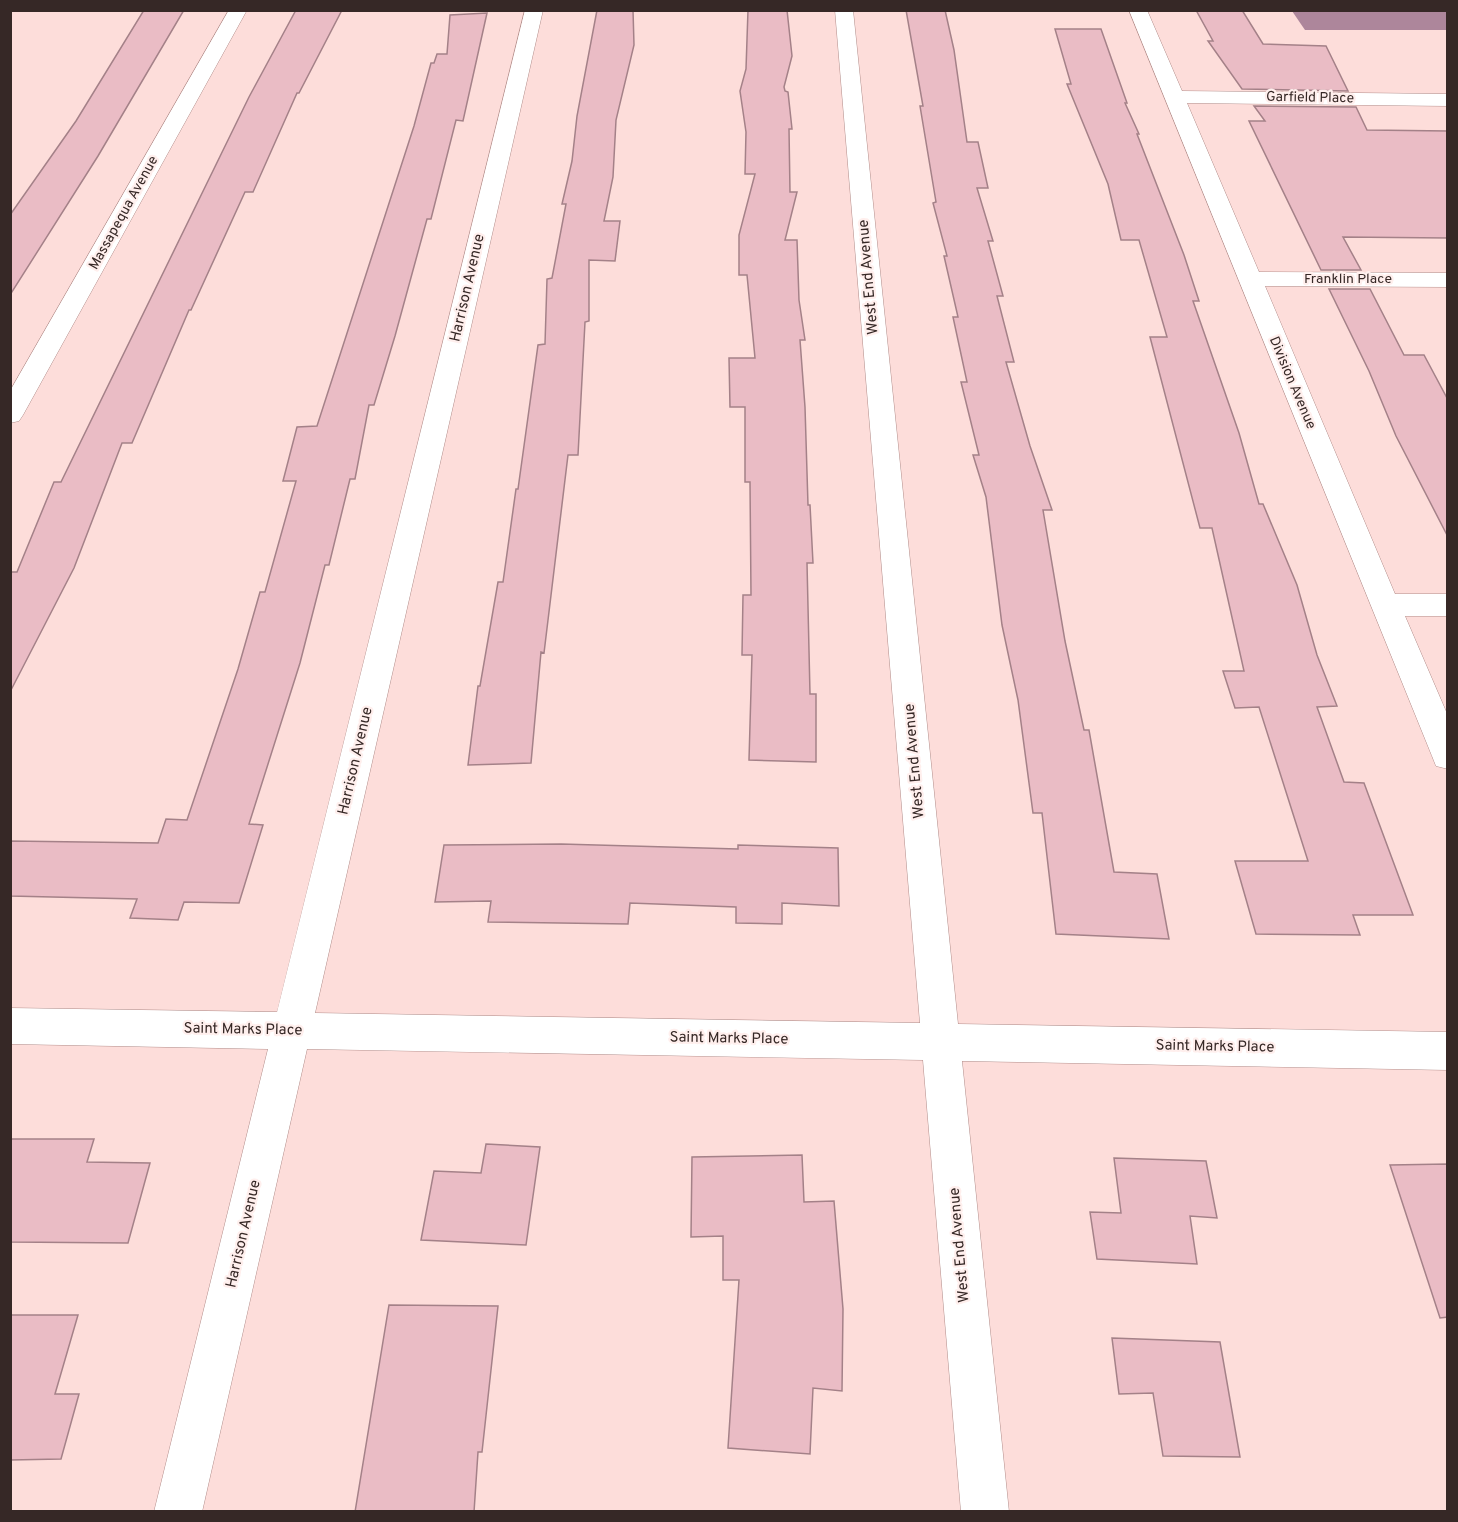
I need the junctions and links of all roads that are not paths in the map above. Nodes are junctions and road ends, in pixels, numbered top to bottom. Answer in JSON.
{"nodes":[{"id":1,"x":238,"y":10,"type":"edge"},
{"id":2,"x":534,"y":10,"type":"edge"},
{"id":3,"x":844,"y":10,"type":"edge"},
{"id":4,"x":1138,"y":10,"type":"edge"},
{"id":5,"x":1173,"y":97,"type":"junction"},
{"id":6,"x":1448,"y":100,"type":"edge"},
{"id":7,"x":1249,"y":279,"type":"junction"},
{"id":8,"x":1448,"y":280,"type":"edge"},
{"id":9,"x":10,"y":415,"type":"edge"},
{"id":10,"x":1385,"y":605,"type":"junction"},
{"id":11,"x":1448,"y":605,"type":"edge"},
{"id":12,"x":1448,"y":756,"type":"edge"},
{"id":13,"x":10,"y":1026,"type":"edge"},
{"id":14,"x":292,"y":1031,"type":"junction"},
{"id":15,"x":941,"y":1042,"type":"junction"},
{"id":16,"x":1448,"y":1051,"type":"edge"},
{"id":17,"x":178,"y":1512,"type":"edge"},
{"id":18,"x":985,"y":1512,"type":"edge"}],
"edges":[{"from":1,"to":9,"type":"street","name":"Massapequa Avenue"},
{"from":2,"to":14,"type":"street","name":"Harrison Avenue"},
{"from":3,"to":15,"type":"street","name":"West End Avenue"},
{"from":4,"to":5,"type":"street","name":"Division Avenue"},
{"from":5,"to":6,"type":"street","name":"Garfield Place"},
{"from":5,"to":7,"type":"street","name":"Division Avenue"},
{"from":7,"to":8,"type":"street","name":"Franklin Place"},
{"from":7,"to":10,"type":"street","name":"Division Avenue"},
{"from":10,"to":11,"type":"street"},
{"from":10,"to":12,"type":"street","name":"Division Avenue"},
{"from":13,"to":14,"type":"street","name":"Saint Marks Place"},
{"from":14,"to":15,"type":"street","name":"Saint Marks Place"},
{"from":14,"to":17,"type":"street","name":"Harrison Avenue"},
{"from":15,"to":16,"type":"street","name":"Saint Marks Place"},
{"from":15,"to":18,"type":"street","name":"West End Avenue"}]}
